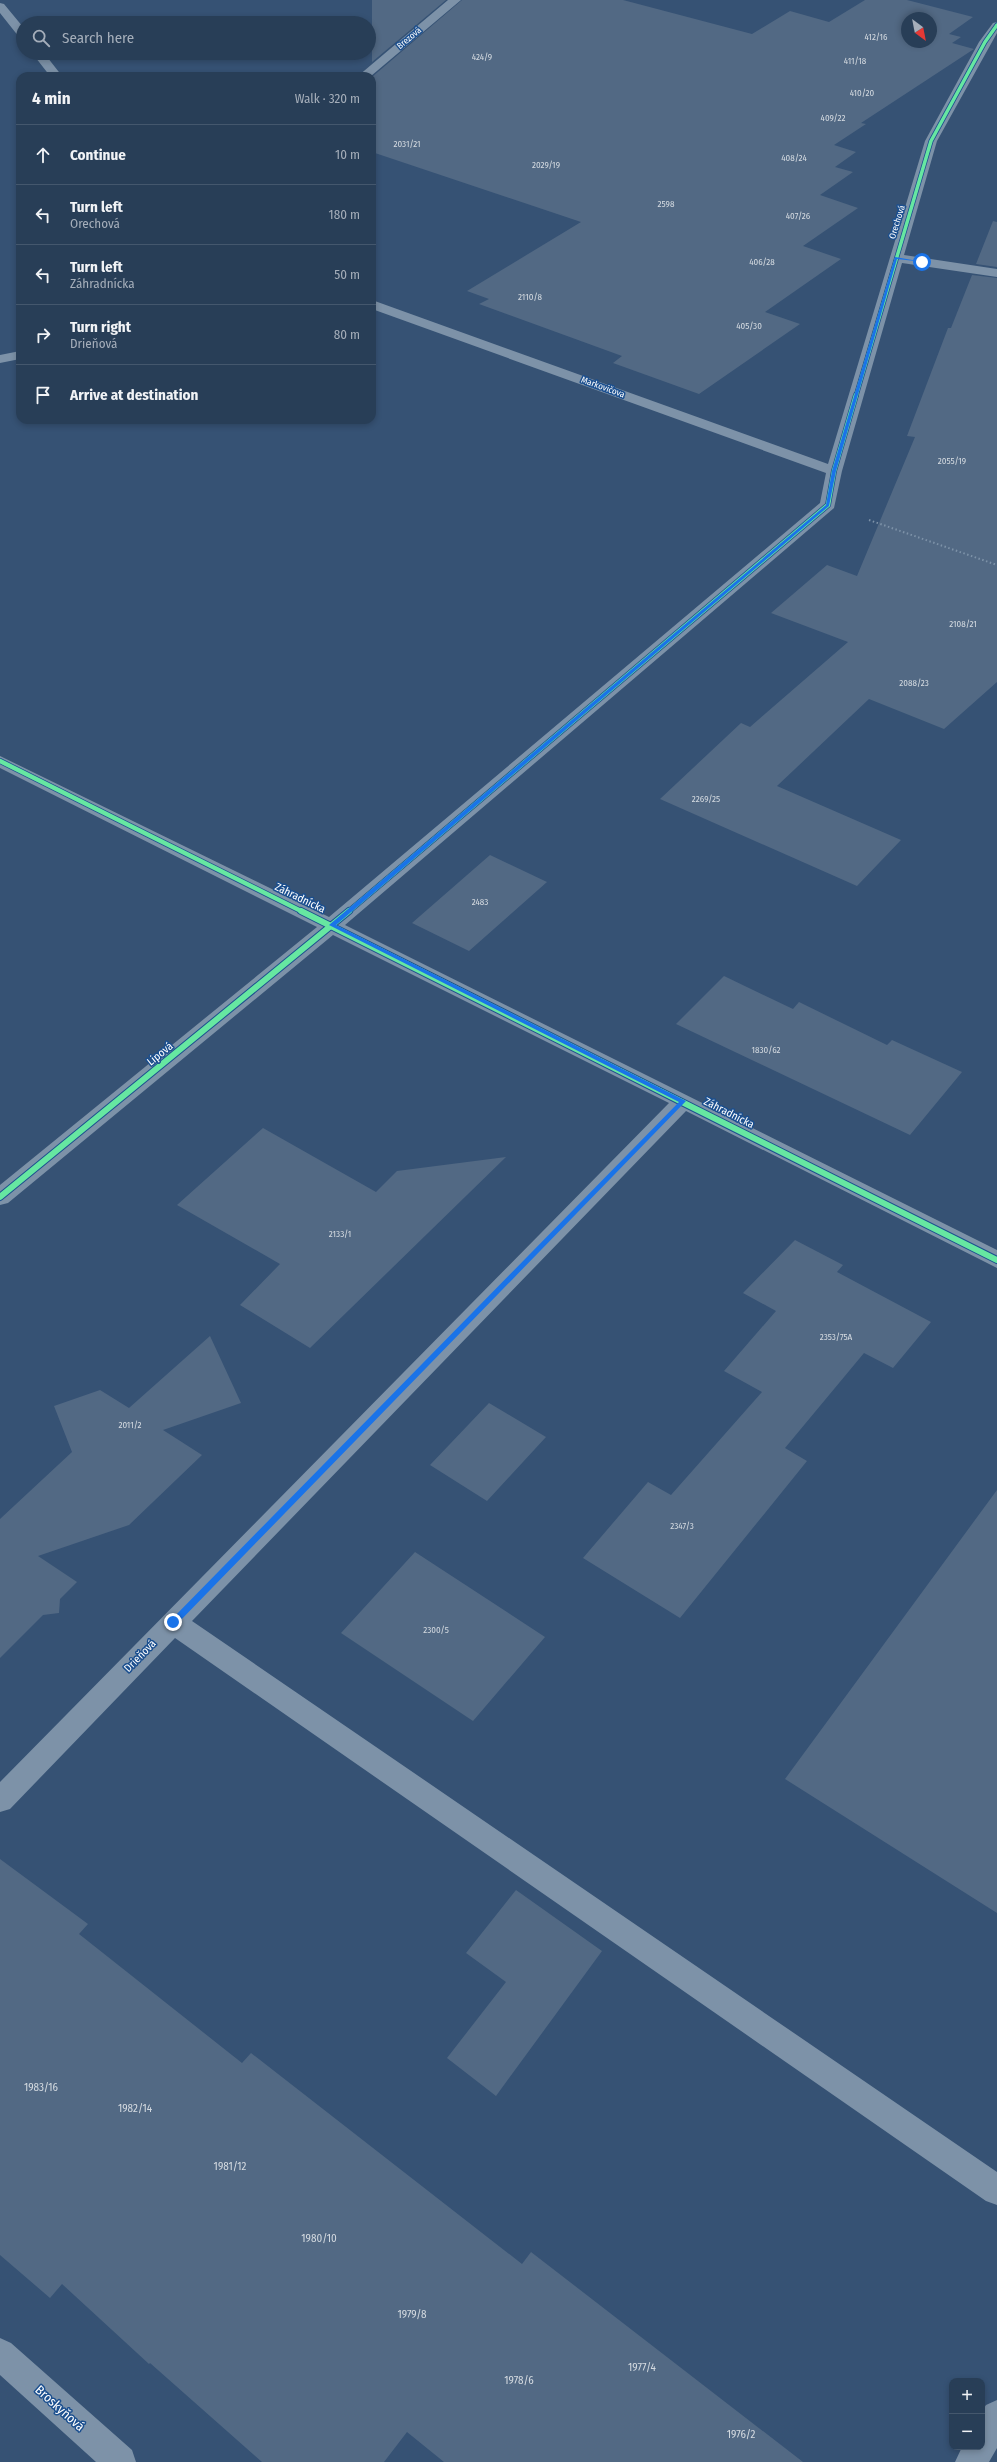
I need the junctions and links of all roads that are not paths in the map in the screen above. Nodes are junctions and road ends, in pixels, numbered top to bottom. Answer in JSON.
{"nodes":[{"id":1,"x":455,"y":0,"type":"edge"},
{"id":2,"x":0,"y":6,"type":"edge"},
{"id":3,"x":16,"y":25,"type":"edge"},
{"id":4,"x":997,"y":25,"type":"edge"},
{"id":5,"x":991,"y":43,"type":"edge"},
{"id":6,"x":43,"y":60,"type":"edge"},
{"id":7,"x":53,"y":72,"type":"edge"},
{"id":8,"x":369,"y":72,"type":"edge"},
{"id":9,"x":895,"y":258,"type":"junction"},
{"id":10,"x":997,"y":273,"type":"edge"},
{"id":11,"x":376,"y":305,"type":"edge"},
{"id":12,"x":16,"y":356,"type":"edge"},
{"id":13,"x":0,"y":359,"type":"edge"},
{"id":14,"x":834,"y":471,"type":"junction"},
{"id":15,"x":0,"y":761,"type":"edge"},
{"id":16,"x":332,"y":925,"type":"junction"},
{"id":17,"x":683,"y":1101,"type":"junction"},
{"id":18,"x":0,"y":1197,"type":"edge"},
{"id":19,"x":997,"y":1260,"type":"edge"},
{"id":20,"x":173,"y":1622,"type":"junction"},
{"id":21,"x":0,"y":1800,"type":"edge"},
{"id":22,"x":997,"y":2190,"type":"edge"},
{"id":23,"x":0,"y":2354,"type":"edge"},
{"id":24,"x":997,"y":2416,"type":"edge"},
{"id":25,"x":985,"y":2438,"type":"edge"},
{"id":26,"x":978,"y":2450,"type":"edge"},
{"id":27,"x":109,"y":2458,"type":"edge"},
{"id":28,"x":971,"y":2462,"type":"edge"}],
"edges":[{"from":1,"to":8,"type":"street","name":"Brezová"},
{"from":2,"to":3,"type":"street"},
{"from":4,"to":5,"type":"street","name":"Orechová"},
{"from":5,"to":9,"type":"street","name":"Orechová"},
{"from":6,"to":7,"type":"street"},
{"from":9,"to":10,"type":"street"},
{"from":9,"to":14,"type":"street","name":"Orechová"},
{"from":11,"to":14,"type":"street","name":"Markovičova"},
{"from":12,"to":13,"type":"street"},
{"from":14,"to":16,"type":"street","name":"Orechová"},
{"from":15,"to":16,"type":"street","name":"Záhradnícka"},
{"from":16,"to":17,"type":"street","name":"Záhradnícka"},
{"from":16,"to":18,"type":"street","name":"Lipová"},
{"from":17,"to":19,"type":"street","name":"Záhradnícka"},
{"from":17,"to":20,"type":"street","name":"Drieňová"},
{"from":20,"to":21,"type":"street","name":"Drieňová"},
{"from":20,"to":22,"type":"street"},
{"from":23,"to":27,"type":"street","name":"Broskyňová"},
{"from":24,"to":25,"type":"street"},
{"from":26,"to":28,"type":"street"}]}
